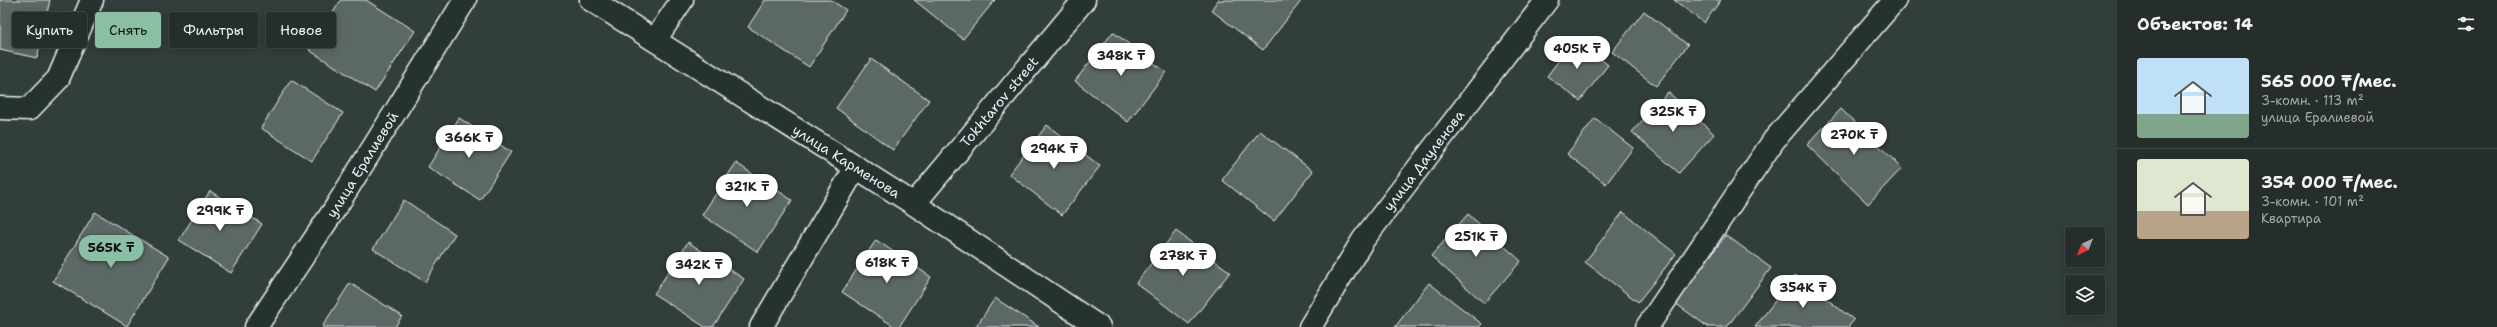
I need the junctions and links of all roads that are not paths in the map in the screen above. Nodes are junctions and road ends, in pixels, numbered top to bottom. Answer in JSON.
{"nodes":[{"id":1,"x":92,"y":0,"type":"edge"},
{"id":2,"x":465,"y":0,"type":"edge"},
{"id":3,"x":591,"y":0,"type":"edge"},
{"id":4,"x":682,"y":0,"type":"edge"},
{"id":5,"x":1084,"y":0,"type":"edge"},
{"id":6,"x":1547,"y":0,"type":"edge"},
{"id":7,"x":1895,"y":0,"type":"edge"},
{"id":8,"x":655,"y":40,"type":"junction"},
{"id":9,"x":0,"y":108,"type":"edge"},
{"id":10,"x":856,"y":167,"type":"junction"},
{"id":11,"x":914,"y":204,"type":"junction"},
{"id":12,"x":256,"y":327,"type":"edge"},
{"id":13,"x":761,"y":327,"type":"edge"},
{"id":14,"x":1099,"y":327,"type":"edge"},
{"id":15,"x":1310,"y":327,"type":"edge"},
{"id":16,"x":1646,"y":327,"type":"edge"}],
"edges":[{"from":1,"to":9,"type":"street"},
{"from":2,"to":12,"type":"street","name":"улица Ералиевой"},
{"from":3,"to":8,"type":"street","name":"улица Карменова"},
{"from":4,"to":8,"type":"street"},
{"from":5,"to":11,"type":"street","name":"Tokhtarov street"},
{"from":6,"to":15,"type":"street","name":"улица Дауленова"},
{"from":7,"to":16,"type":"street"},
{"from":8,"to":10,"type":"street","name":"улица Карменова"},
{"from":10,"to":11,"type":"street","name":"улица Карменова"},
{"from":10,"to":13,"type":"street"},
{"from":11,"to":14,"type":"street","name":"улица Карменова"}]}
